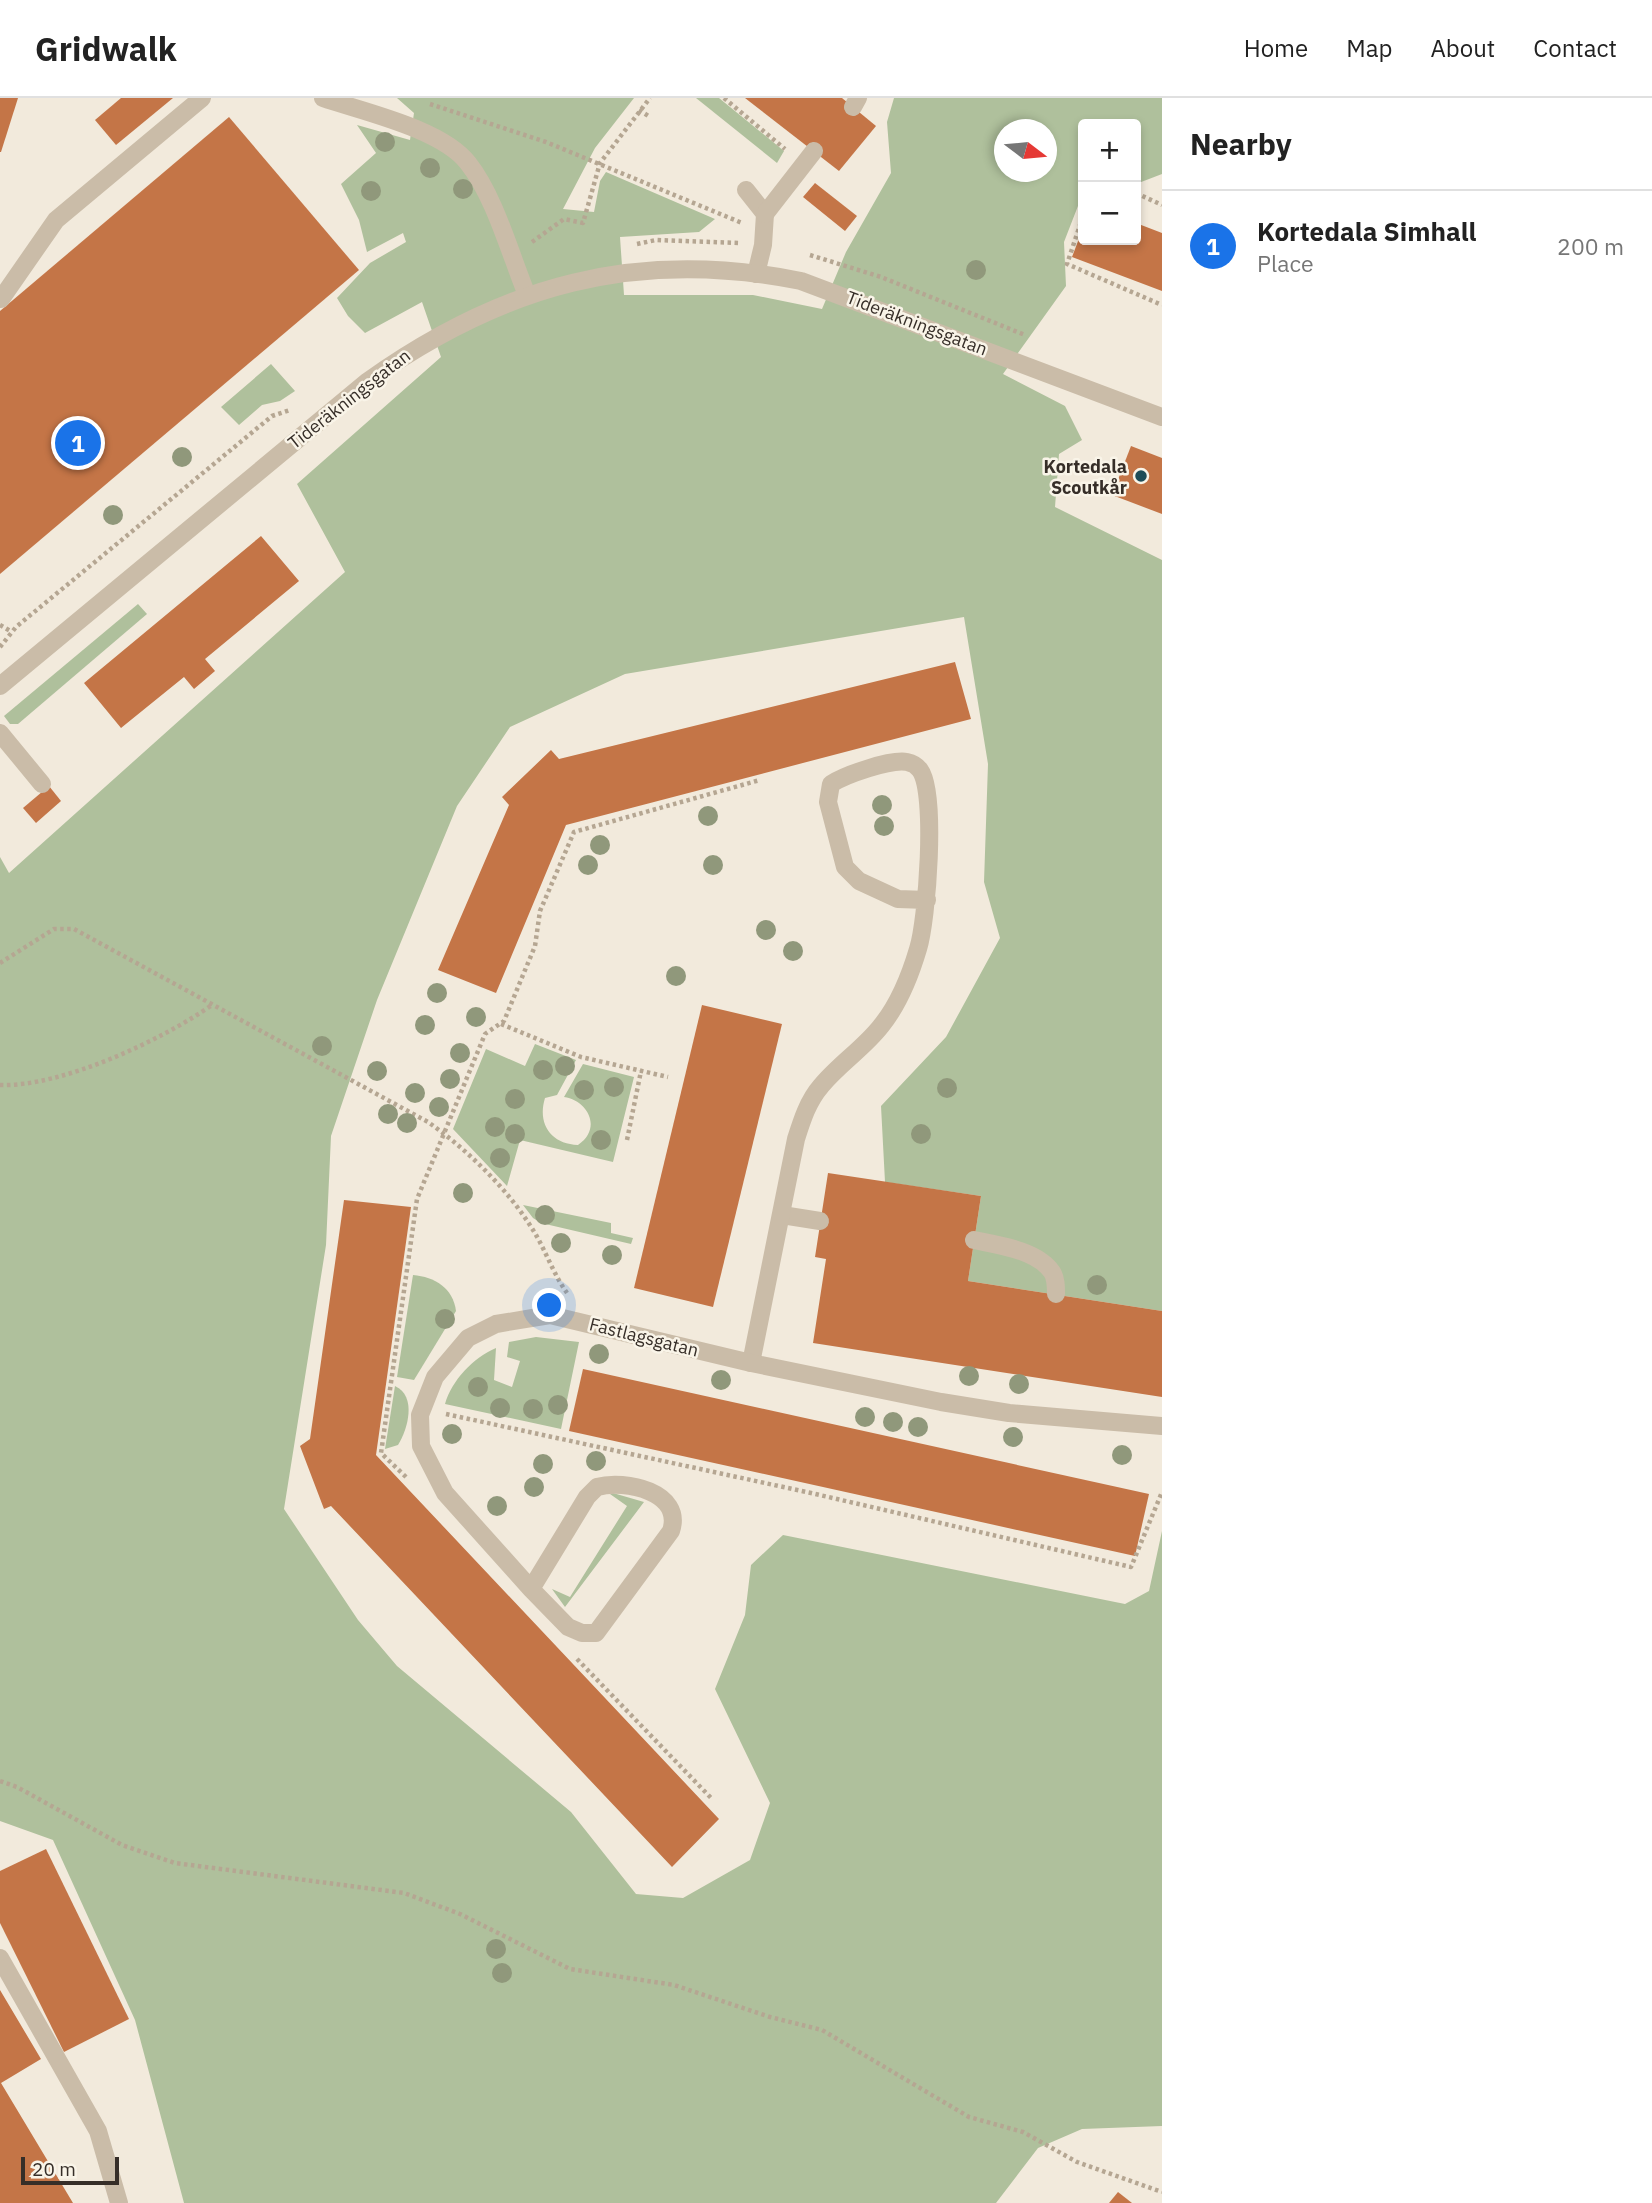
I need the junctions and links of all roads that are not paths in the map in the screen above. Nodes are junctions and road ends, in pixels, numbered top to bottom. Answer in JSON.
{"nodes":[{"id":1,"x":202,"y":98,"type":"edge"},
{"id":2,"x":323,"y":98,"type":"edge"},
{"id":3,"x":814,"y":151,"type":"dead end"},
{"id":4,"x":746,"y":190,"type":"dead end"},
{"id":5,"x":765,"y":220,"type":"junction"},
{"id":6,"x":755,"y":274,"type":"junction"},
{"id":7,"x":527,"y":295,"type":"junction"},
{"id":8,"x":1,"y":299,"type":"edge"},
{"id":9,"x":1162,"y":417,"type":"edge"},
{"id":10,"x":0,"y":686,"type":"edge"},
{"id":11,"x":0,"y":733,"type":"edge"},
{"id":12,"x":42,"y":784,"type":"dead end"},
{"id":13,"x":927,"y":900,"type":"junction"},
{"id":14,"x":782,"y":1216,"type":"junction"},
{"id":15,"x":820,"y":1222,"type":"dead end"},
{"id":16,"x":974,"y":1240,"type":"dead end"},
{"id":17,"x":1056,"y":1294,"type":"dead end"},
{"id":18,"x":751,"y":1363,"type":"junction"},
{"id":19,"x":1162,"y":1426,"type":"edge"},
{"id":20,"x":531,"y":1588,"type":"junction"},
{"id":21,"x":0,"y":1958,"type":"edge"},
{"id":22,"x":118,"y":2203,"type":"edge"}],
"edges":[{"from":1,"to":8,"type":"street"},
{"from":2,"to":7,"type":"street"},
{"from":3,"to":5,"type":"street"},
{"from":4,"to":5,"type":"street"},
{"from":5,"to":6,"type":"street"},
{"from":6,"to":7,"type":"street","name":"Tideräkningsgatan"},
{"from":6,"to":9,"type":"street","name":"Tideräkningsgatan"},
{"from":7,"to":10,"type":"street","name":"Tideräkningsgatan"},
{"from":11,"to":12,"type":"street"},
{"from":13,"to":13,"type":"street"},
{"from":13,"to":14,"type":"street"},
{"from":14,"to":15,"type":"street"},
{"from":14,"to":18,"type":"street"},
{"from":16,"to":17,"type":"street"},
{"from":18,"to":19,"type":"street","name":"Fastlagsgatan"},
{"from":18,"to":20,"type":"street","name":"Fastlagsgatan"},
{"from":20,"to":20,"type":"street","name":"Fastlagsgatan"},
{"from":21,"to":22,"type":"street"}]}
